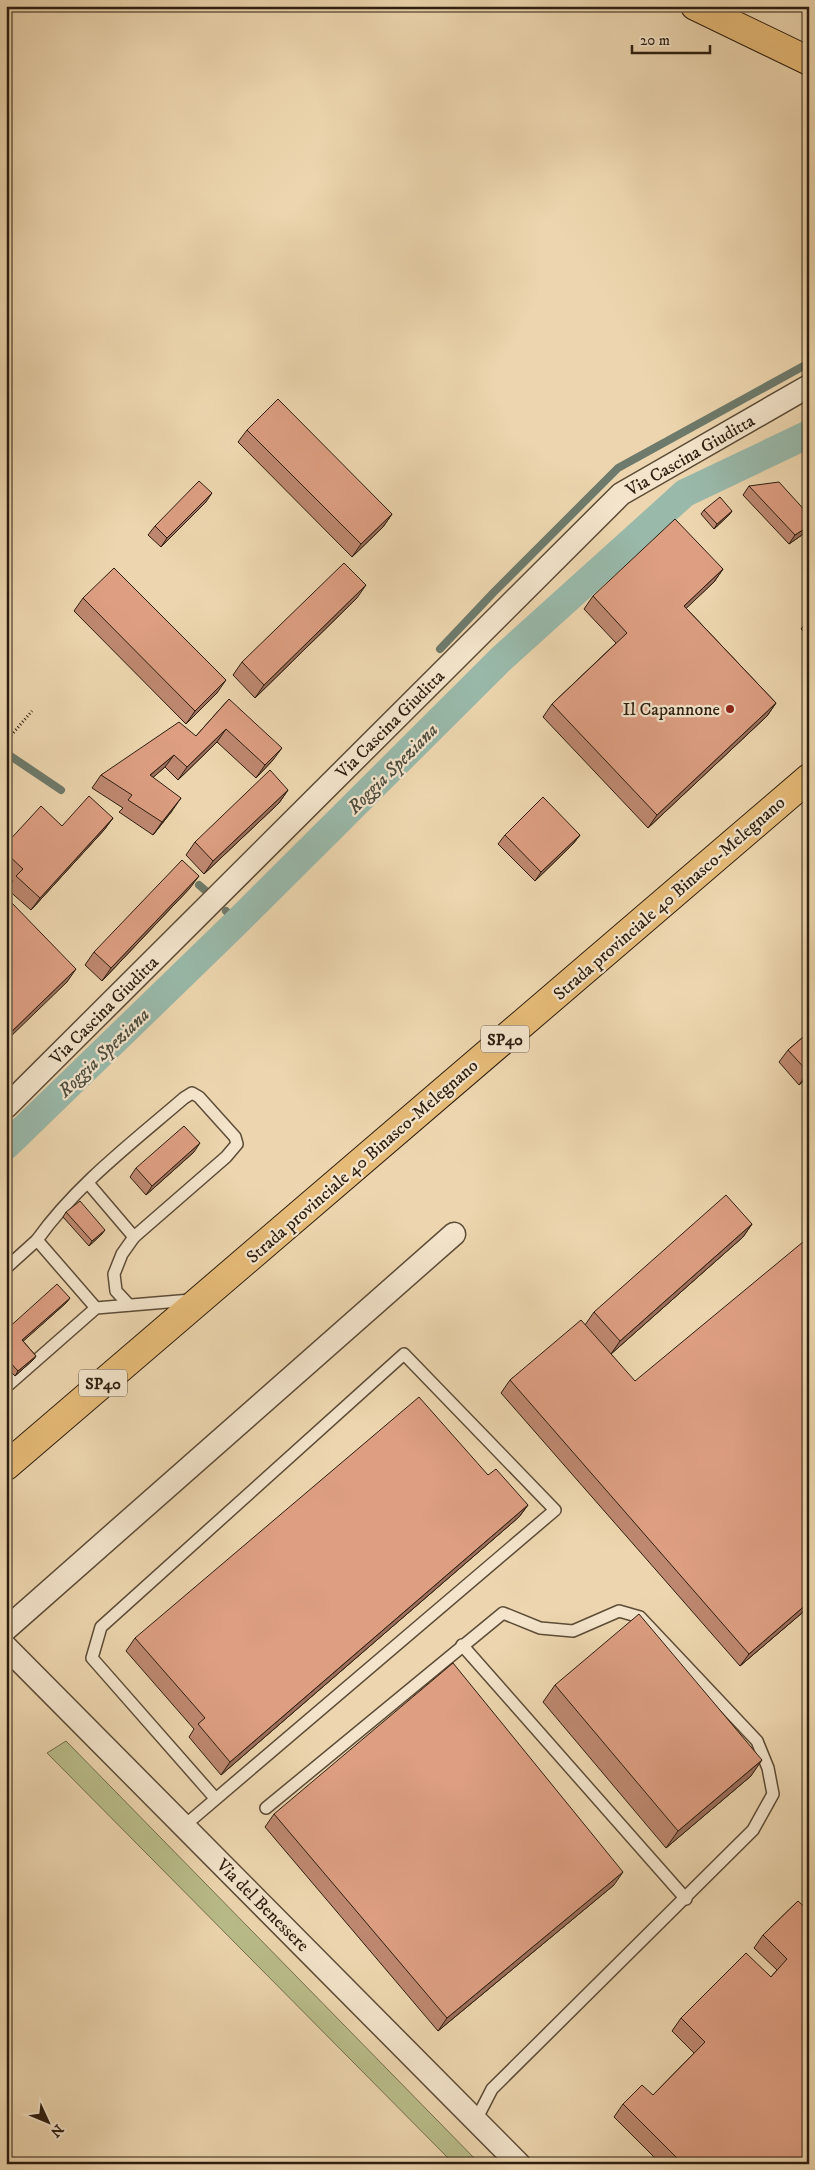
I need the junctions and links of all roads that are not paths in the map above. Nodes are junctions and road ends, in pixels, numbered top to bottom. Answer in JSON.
{"nodes":[{"id":1,"x":695,"y":6,"type":"edge"},
{"id":2,"x":809,"y":61,"type":"edge"},
{"id":3,"x":809,"y":386,"type":"edge"},
{"id":4,"x":809,"y":778,"type":"edge"},
{"id":5,"x":6,"y":1107,"type":"edge"},
{"id":6,"x":88,"y":1183,"type":"junction"},
{"id":7,"x":454,"y":1234,"type":"dead end"},
{"id":8,"x":134,"y":1237,"type":"junction"},
{"id":9,"x":37,"y":1240,"type":"junction"},
{"id":10,"x":6,"y":1268,"type":"edge"},
{"id":11,"x":201,"y":1299,"type":"junction"},
{"id":12,"x":129,"y":1305,"type":"junction"},
{"id":13,"x":96,"y":1308,"type":"junction"},
{"id":14,"x":6,"y":1386,"type":"edge"},
{"id":15,"x":6,"y":1466,"type":"edge"},
{"id":16,"x":6,"y":1629,"type":"edge"},
{"id":17,"x":462,"y":1646,"type":"junction"},
{"id":18,"x":6,"y":1647,"type":"edge"},
{"id":19,"x":215,"y":1798,"type":"junction"},
{"id":20,"x":266,"y":1808,"type":"dead end"},
{"id":21,"x":184,"y":1826,"type":"junction"},
{"id":22,"x":686,"y":1899,"type":"junction"},
{"id":23,"x":476,"y":2120,"type":"junction"},
{"id":24,"x":519,"y":2164,"type":"edge"}],
"edges":[{"from":1,"to":2,"type":"main road"},
{"from":3,"to":5,"type":"street","name":"Via Cascina Giuditta"},
{"from":4,"to":11,"type":"main road","name":"Strada provinciale 40 Binasco-Melegnano","number":"SP40"},
{"from":6,"to":8,"type":"lane"},
{"from":6,"to":8,"type":"lane"},
{"from":6,"to":9,"type":"lane"},
{"from":7,"to":16,"type":"street"},
{"from":8,"to":12,"type":"lane"},
{"from":9,"to":10,"type":"lane"},
{"from":9,"to":13,"type":"lane"},
{"from":11,"to":12,"type":"lane"},
{"from":11,"to":15,"type":"main road","name":"Strada provinciale 40 Binasco-Melegnano","number":"SP40"},
{"from":12,"to":13,"type":"lane"},
{"from":13,"to":14,"type":"lane"},
{"from":17,"to":20,"type":"lane"},
{"from":17,"to":22,"type":"lane"},
{"from":17,"to":22,"type":"lane"},
{"from":18,"to":21,"type":"street","name":"Via del Benessere"},
{"from":19,"to":19,"type":"lane"},
{"from":19,"to":21,"type":"lane"},
{"from":21,"to":23,"type":"street","name":"Via del Benessere"},
{"from":22,"to":23,"type":"lane"},
{"from":23,"to":24,"type":"street","name":"Via del Benessere"}]}
